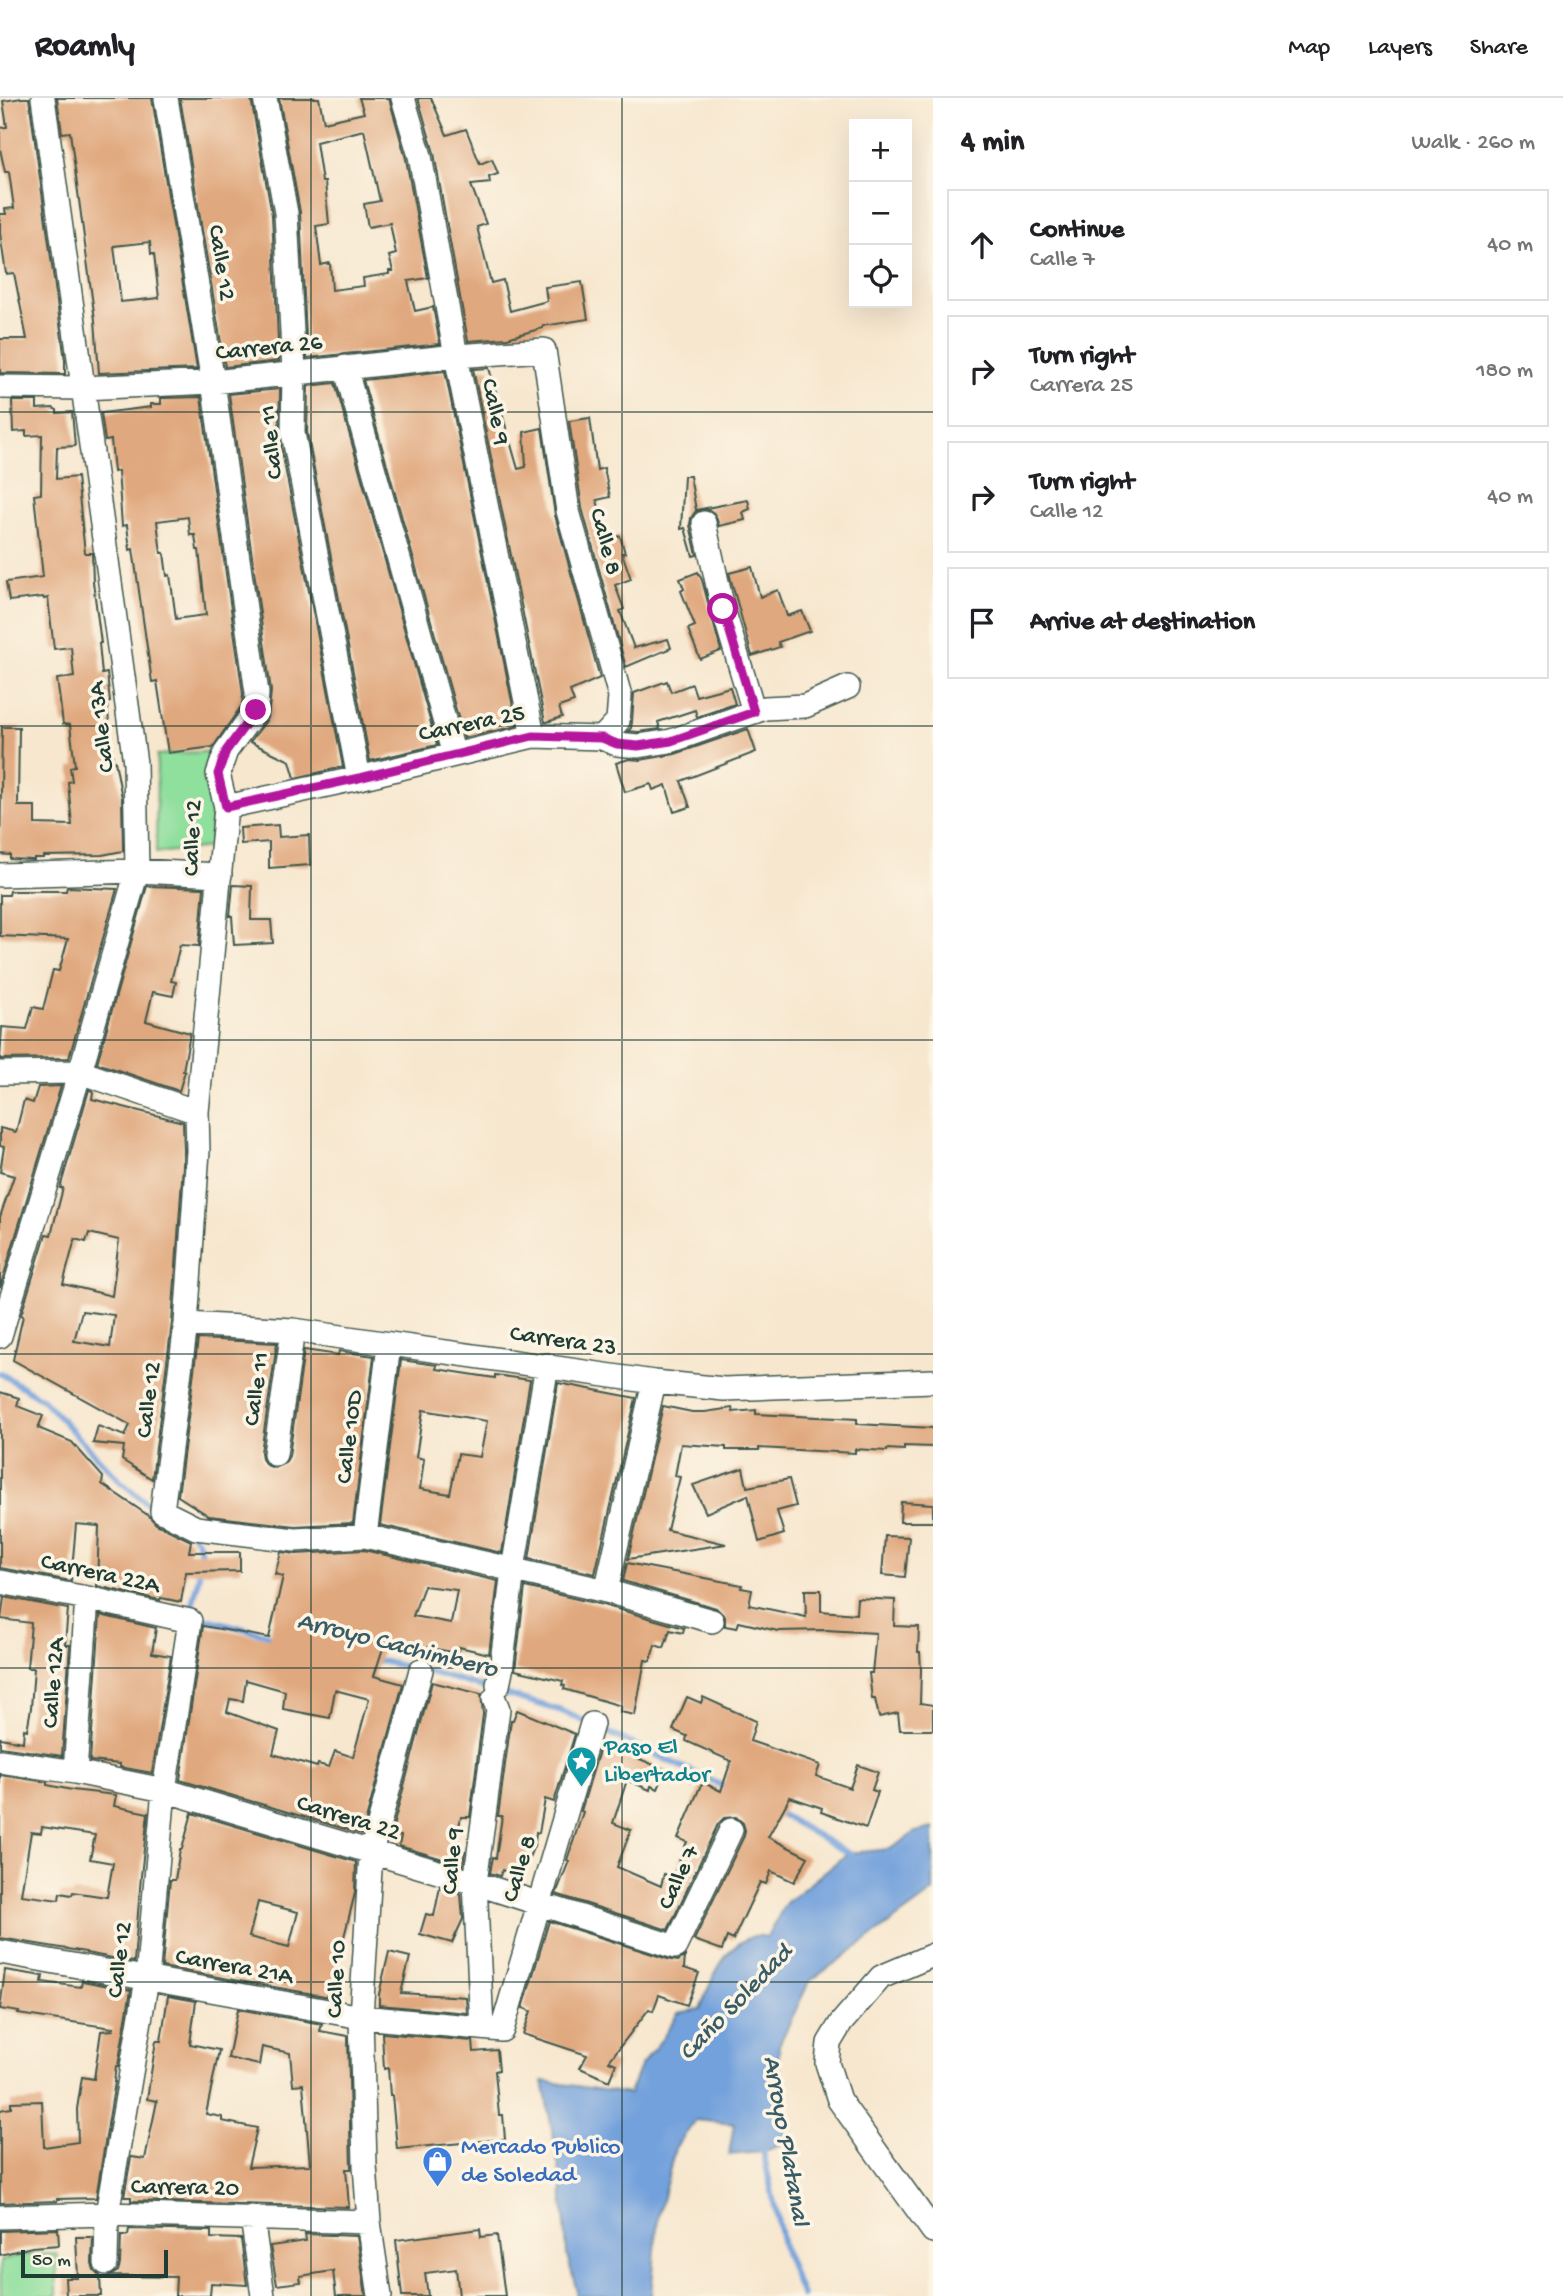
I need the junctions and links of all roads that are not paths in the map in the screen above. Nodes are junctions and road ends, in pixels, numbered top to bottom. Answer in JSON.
{"nodes":[{"id":1,"x":43,"y":98,"type":"edge"},
{"id":2,"x":166,"y":98,"type":"edge"},
{"id":3,"x":265,"y":98,"type":"edge"},
{"id":4,"x":403,"y":98,"type":"edge"},
{"id":5,"x":544,"y":350,"type":"joint"},
{"id":6,"x":456,"y":356,"type":"junction"},
{"id":7,"x":345,"y":367,"type":"junction"},
{"id":8,"x":293,"y":372,"type":"junction"},
{"id":9,"x":213,"y":382,"type":"junction"},
{"id":10,"x":0,"y":387,"type":"edge"},
{"id":11,"x":82,"y":388,"type":"junction"},
{"id":12,"x":704,"y":523,"type":"dead end"},
{"id":13,"x":848,"y":687,"type":"dead end"},
{"id":14,"x":754,"y":712,"type":"junction"},
{"id":15,"x":533,"y":736,"type":"junction"},
{"id":16,"x":602,"y":738,"type":"junction"},
{"id":17,"x":454,"y":755,"type":"junction"},
{"id":18,"x":359,"y":778,"type":"junction"},
{"id":19,"x":226,"y":807,"type":"junction"},
{"id":20,"x":137,"y":871,"type":"junction"},
{"id":21,"x":0,"y":874,"type":"edge"},
{"id":22,"x":220,"y":875,"type":"junction"},
{"id":23,"x":80,"y":1072,"type":"junction"},
{"id":24,"x":0,"y":1073,"type":"edge"},
{"id":25,"x":197,"y":1112,"type":"junction"},
{"id":26,"x":186,"y":1324,"type":"junction"},
{"id":27,"x":293,"y":1331,"type":"junction"},
{"id":28,"x":0,"y":1336,"type":"edge"},
{"id":29,"x":389,"y":1345,"type":"junction"},
{"id":30,"x":547,"y":1365,"type":"junction"},
{"id":31,"x":933,"y":1381,"type":"edge"},
{"id":32,"x":654,"y":1382,"type":"junction"},
{"id":33,"x":275,"y":1454,"type":"dead end"},
{"id":34,"x":365,"y":1536,"type":"junction"},
{"id":35,"x":513,"y":1569,"type":"junction"},
{"id":36,"x":0,"y":1582,"type":"edge"},
{"id":37,"x":606,"y":1591,"type":"junction"},
{"id":38,"x":87,"y":1598,"type":"junction"},
{"id":39,"x":190,"y":1621,"type":"joint"},
{"id":40,"x":712,"y":1621,"type":"dead end"},
{"id":41,"x":421,"y":1670,"type":"dead end"},
{"id":42,"x":593,"y":1724,"type":"dead end"},
{"id":43,"x":0,"y":1761,"type":"edge"},
{"id":44,"x":75,"y":1772,"type":"junction"},
{"id":45,"x":164,"y":1790,"type":"junction"},
{"id":46,"x":731,"y":1830,"type":"dead end"},
{"id":47,"x":371,"y":1853,"type":"junction"},
{"id":48,"x":475,"y":1883,"type":"junction"},
{"id":49,"x":538,"y":1903,"type":"junction"},
{"id":50,"x":675,"y":1947,"type":"joint"},
{"id":51,"x":0,"y":1952,"type":"edge"},
{"id":52,"x":933,"y":1955,"type":"edge"},
{"id":53,"x":147,"y":1979,"type":"junction"},
{"id":54,"x":361,"y":2017,"type":"junction"},
{"id":55,"x":492,"y":2029,"type":"junction"},
{"id":56,"x":107,"y":2214,"type":"junction"},
{"id":57,"x":0,"y":2217,"type":"edge"},
{"id":58,"x":252,"y":2217,"type":"junction"},
{"id":59,"x":369,"y":2222,"type":"junction"},
{"id":60,"x":933,"y":2231,"type":"edge"},
{"id":61,"x":106,"y":2263,"type":"dead end"},
{"id":62,"x":263,"y":2296,"type":"edge"},
{"id":63,"x":380,"y":2296,"type":"edge"}],
"edges":[{"from":1,"to":11,"type":"street","name":"Calle 13A"},
{"from":2,"to":9,"type":"street","name":"Calle 12"},
{"from":3,"to":8,"type":"street","name":"Calle 11"},
{"from":4,"to":6,"type":"street","name":"Calle 9"},
{"from":5,"to":6,"type":"street","name":"Carrera 26"},
{"from":5,"to":16,"type":"street","name":"Calle 8"},
{"from":6,"to":7,"type":"street","name":"Carrera 26"},
{"from":6,"to":15,"type":"street","name":"Calle 9"},
{"from":7,"to":8,"type":"street","name":"Carrera 26"},
{"from":7,"to":17,"type":"street"},
{"from":8,"to":9,"type":"street","name":"Carrera 26"},
{"from":8,"to":18,"type":"street","name":"Calle 11"},
{"from":9,"to":11,"type":"street","name":"Carrera 26"},
{"from":9,"to":19,"type":"street","name":"Calle 12"},
{"from":10,"to":11,"type":"street","name":"Carrera 26"},
{"from":11,"to":20,"type":"street","name":"Calle 13A"},
{"from":12,"to":14,"type":"street"},
{"from":13,"to":14,"type":"street","name":"Carrera 25"},
{"from":14,"to":16,"type":"street","name":"Carrera 25"},
{"from":15,"to":16,"type":"street","name":"Carrera 25"},
{"from":15,"to":17,"type":"street","name":"Carrera 25"},
{"from":17,"to":18,"type":"street","name":"Carrera 25"},
{"from":18,"to":19,"type":"street","name":"Carrera 25"},
{"from":19,"to":22,"type":"street","name":"Calle 12"},
{"from":20,"to":21,"type":"street"},
{"from":20,"to":22,"type":"street"},
{"from":20,"to":23,"type":"street","name":"Calle 13A"},
{"from":22,"to":25,"type":"street","name":"Calle 12"},
{"from":23,"to":24,"type":"street"},
{"from":23,"to":25,"type":"street"},
{"from":23,"to":28,"type":"street","name":"Calle 13A"},
{"from":25,"to":26,"type":"street","name":"Calle 12"},
{"from":26,"to":27,"type":"street","name":"Carrera 23"},
{"from":26,"to":34,"type":"street","name":"Calle 12"},
{"from":27,"to":29,"type":"street","name":"Carrera 23"},
{"from":27,"to":33,"type":"street","name":"Calle 11"},
{"from":29,"to":30,"type":"street","name":"Carrera 23"},
{"from":29,"to":34,"type":"street","name":"Calle 10D"},
{"from":30,"to":32,"type":"street","name":"Carrera 23"},
{"from":30,"to":35,"type":"street","name":"Calle 9"},
{"from":31,"to":32,"type":"street","name":"Carrera 23"},
{"from":32,"to":37,"type":"street"},
{"from":34,"to":35,"type":"street"},
{"from":35,"to":37,"type":"street"},
{"from":35,"to":48,"type":"street","name":"Calle 9"},
{"from":36,"to":38,"type":"street","name":"Carrera 22A"},
{"from":37,"to":40,"type":"street"},
{"from":38,"to":39,"type":"street","name":"Carrera 22A"},
{"from":38,"to":44,"type":"street","name":"Calle 12A"},
{"from":39,"to":45,"type":"street","name":"Calle 12"},
{"from":41,"to":47,"type":"street","name":"Calle 10"},
{"from":42,"to":49,"type":"street","name":"Calle 8"},
{"from":43,"to":44,"type":"street","name":"Carrera 22"},
{"from":44,"to":45,"type":"street","name":"Carrera 22"},
{"from":45,"to":47,"type":"street","name":"Carrera 22"},
{"from":45,"to":53,"type":"street","name":"Calle 12"},
{"from":46,"to":50,"type":"street","name":"Calle 7"},
{"from":47,"to":48,"type":"street","name":"Carrera 22"},
{"from":47,"to":54,"type":"street","name":"Calle 10"},
{"from":48,"to":49,"type":"street","name":"Carrera 22"},
{"from":48,"to":55,"type":"street","name":"Calle 9"},
{"from":49,"to":50,"type":"street","name":"Carrera 22"},
{"from":49,"to":55,"type":"street","name":"Calle 8"},
{"from":51,"to":53,"type":"street","name":"Carrera 21A"},
{"from":52,"to":60,"type":"street"},
{"from":53,"to":54,"type":"street","name":"Carrera 21A"},
{"from":53,"to":56,"type":"street","name":"Calle 12"},
{"from":54,"to":55,"type":"street","name":"Carrera 21A"},
{"from":54,"to":59,"type":"street","name":"Calle 10"},
{"from":56,"to":57,"type":"street","name":"Carrera 20"},
{"from":56,"to":58,"type":"street","name":"Carrera 20"},
{"from":56,"to":61,"type":"street","name":"Calle 12"},
{"from":58,"to":59,"type":"street","name":"Carrera 20"},
{"from":58,"to":62,"type":"street"},
{"from":59,"to":63,"type":"street","name":"Calle 10"}]}
